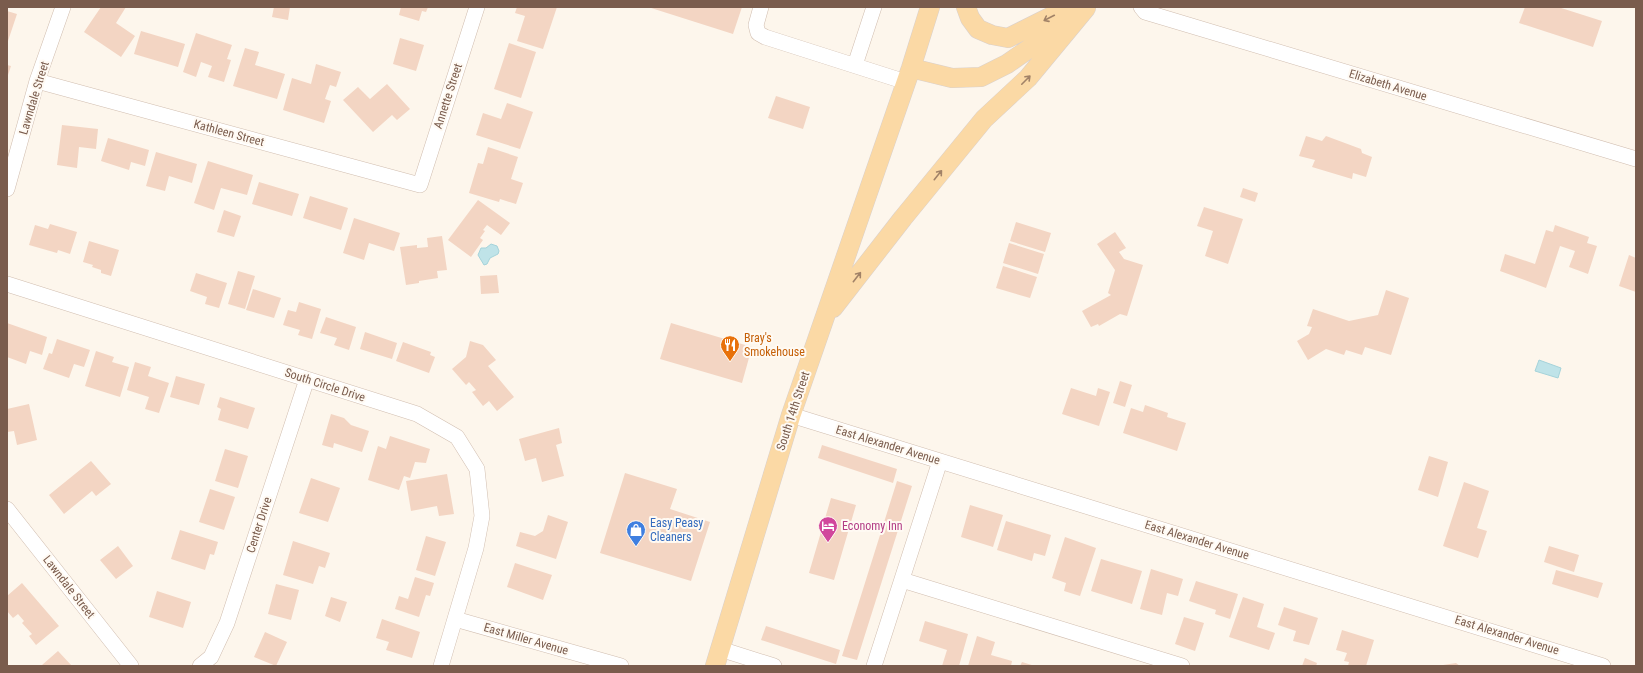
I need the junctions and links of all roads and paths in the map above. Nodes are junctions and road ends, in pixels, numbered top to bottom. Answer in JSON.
{"nodes":[{"id":1,"x":63,"y":7,"type":"edge"},
{"id":2,"x":477,"y":7,"type":"edge"},
{"id":3,"x":762,"y":7,"type":"edge"},
{"id":4,"x":874,"y":7,"type":"edge"},
{"id":5,"x":930,"y":7,"type":"edge"},
{"id":6,"x":966,"y":7,"type":"edge"},
{"id":7,"x":1141,"y":7,"type":"edge"},
{"id":8,"x":1087,"y":8,"type":"edge"},
{"id":9,"x":855,"y":65,"type":"junction"},
{"id":10,"x":908,"y":75,"type":"junction"},
{"id":11,"x":37,"y":81,"type":"junction"},
{"id":12,"x":1636,"y":159,"type":"edge"},
{"id":13,"x":420,"y":185,"type":"joint"},
{"id":14,"x":7,"y":189,"type":"edge"},
{"id":15,"x":7,"y":284,"type":"edge"},
{"id":16,"x":824,"y":319,"type":"junction"},
{"id":17,"x":307,"y":379,"type":"junction"},
{"id":18,"x":791,"y":415,"type":"junction"},
{"id":19,"x":940,"y":461,"type":"junction"},
{"id":20,"x":7,"y":509,"type":"edge"},
{"id":21,"x":902,"y":580,"type":"junction"},
{"id":22,"x":455,"y":619,"type":"junction"},
{"id":23,"x":717,"y":657,"type":"edge"},
{"id":24,"x":131,"y":666,"type":"edge"},
{"id":25,"x":200,"y":666,"type":"edge"},
{"id":26,"x":441,"y":666,"type":"edge"},
{"id":27,"x":621,"y":666,"type":"edge"},
{"id":28,"x":774,"y":666,"type":"edge"},
{"id":29,"x":874,"y":666,"type":"edge"},
{"id":30,"x":1182,"y":666,"type":"edge"},
{"id":31,"x":1603,"y":666,"type":"edge"}],
"edges":[{"from":1,"to":11,"type":"street","name":"Lawndale Street"},
{"from":2,"to":13,"type":"street","name":"Annette Street"},
{"from":3,"to":9,"type":"street"},
{"from":4,"to":9,"type":"street"},
{"from":5,"to":10,"type":"main road","name":"South 14th Street"},
{"from":8,"to":6,"type":"main road","one_way":true},
{"from":7,"to":12,"type":"street","name":"Elizabeth Avenue"},
{"from":8,"to":10,"type":"main road"},
{"from":16,"to":8,"type":"main road","one_way":true},
{"from":9,"to":10,"type":"street"},
{"from":10,"to":16,"type":"main road","name":"South 14th Street"},
{"from":11,"to":13,"type":"street","name":"Kathleen Street"},
{"from":11,"to":14,"type":"street","name":"Lawndale Street"},
{"from":15,"to":17,"type":"street","name":"South Circle Drive"},
{"from":16,"to":18,"type":"main road","name":"South 14th Street"},
{"from":17,"to":22,"type":"street","name":"South Circle Drive"},
{"from":17,"to":25,"type":"street","name":"Center Drive"},
{"from":18,"to":19,"type":"street","name":"East Alexander Avenue"},
{"from":18,"to":23,"type":"main road","name":"South 14th Street"},
{"from":19,"to":21,"type":"street"},
{"from":19,"to":31,"type":"street","name":"East Alexander Avenue"},
{"from":20,"to":24,"type":"street","name":"Lawndale Street"},
{"from":21,"to":29,"type":"street"},
{"from":21,"to":30,"type":"street"},
{"from":22,"to":26,"type":"street","name":"South Circle Drive"},
{"from":22,"to":27,"type":"street","name":"East Miller Avenue"},
{"from":23,"to":28,"type":"street"}]}
